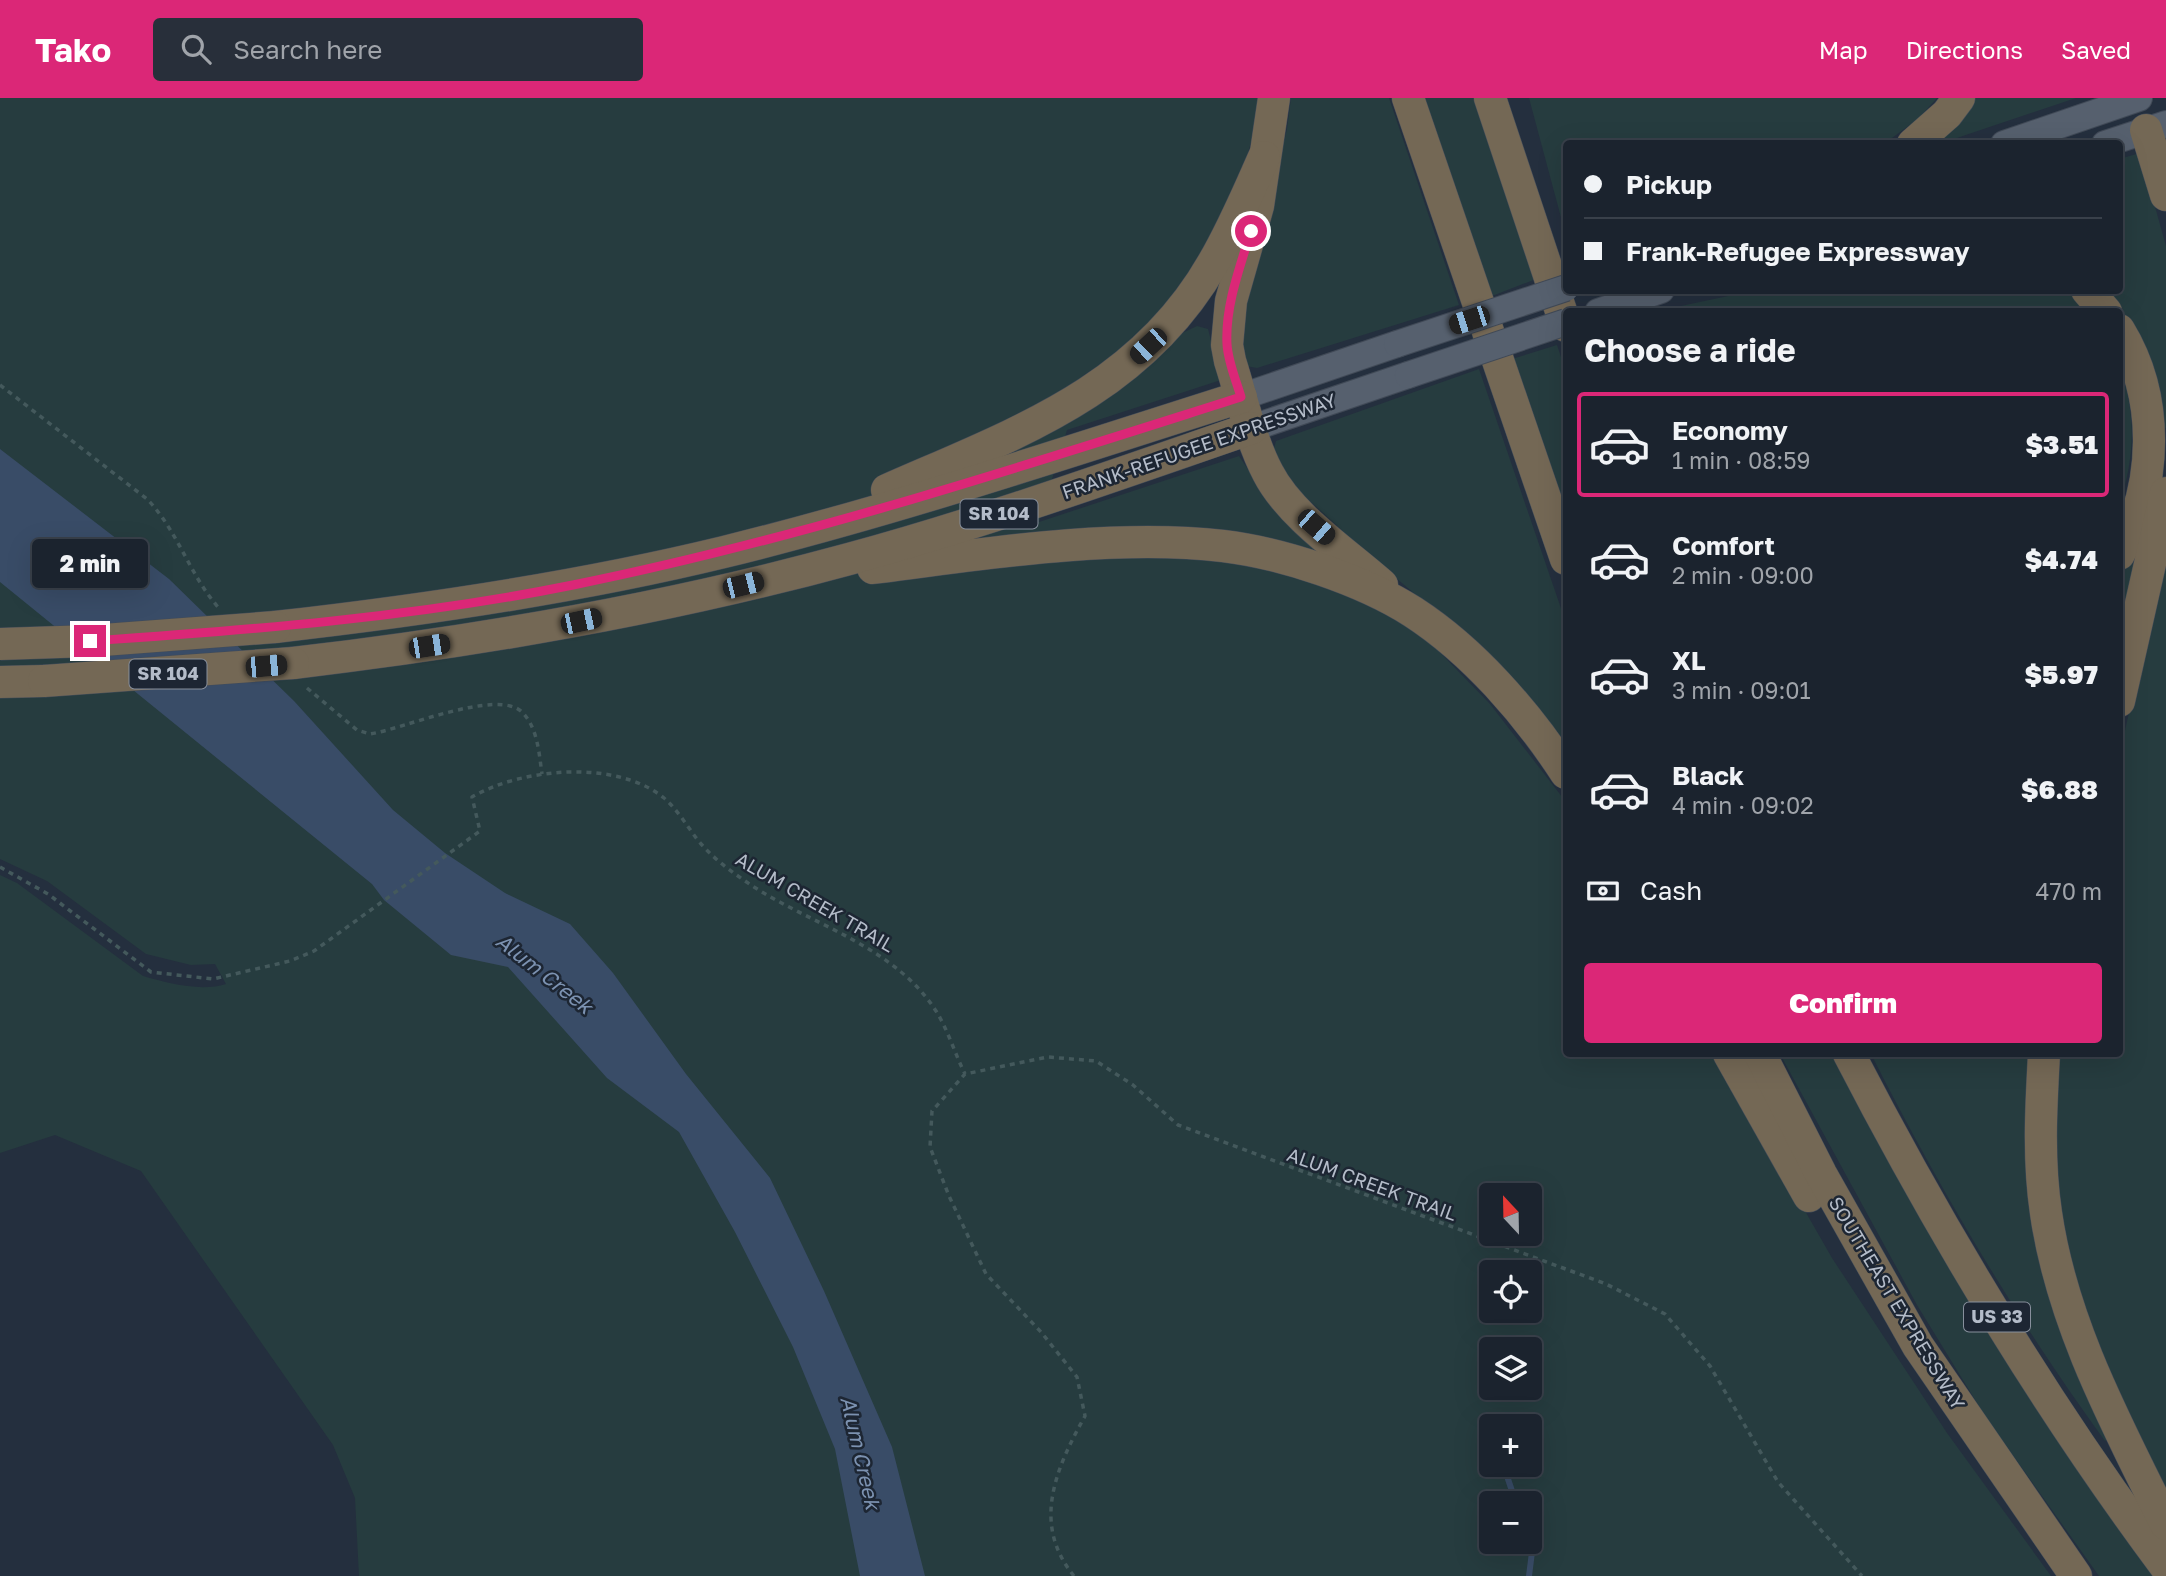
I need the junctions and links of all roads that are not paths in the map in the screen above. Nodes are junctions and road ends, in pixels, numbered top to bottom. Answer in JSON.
{"nodes":[{"id":1,"x":1274,"y":98,"type":"edge"},
{"id":2,"x":1408,"y":98,"type":"edge"},
{"id":3,"x":1490,"y":98,"type":"edge"},
{"id":4,"x":1504,"y":98,"type":"edge"},
{"id":5,"x":1959,"y":98,"type":"edge"},
{"id":6,"x":2139,"y":98,"type":"edge"},
{"id":7,"x":2156,"y":127,"type":"edge"},
{"id":8,"x":1918,"y":140,"type":"edge"},
{"id":9,"x":2016,"y":140,"type":"edge"},
{"id":10,"x":2117,"y":140,"type":"edge"},
{"id":11,"x":1264,"y":157,"type":"junction"},
{"id":12,"x":1512,"y":163,"type":"junction"},
{"id":13,"x":2166,"y":195,"type":"edge"},
{"id":14,"x":1563,"y":289,"type":"edge"},
{"id":15,"x":1650,"y":294,"type":"edge"},
{"id":16,"x":2090,"y":294,"type":"edge"},
{"id":17,"x":1609,"y":308,"type":"edge"},
{"id":18,"x":2103,"y":308,"type":"edge"},
{"id":19,"x":1563,"y":315,"type":"edge"},
{"id":20,"x":1563,"y":325,"type":"edge"},
{"id":21,"x":2123,"y":336,"type":"edge"},
{"id":22,"x":1241,"y":397,"type":"junction"},
{"id":23,"x":1251,"y":428,"type":"junction"},
{"id":24,"x":2166,"y":493,"type":"edge"},
{"id":25,"x":775,"y":539,"type":"junction"},
{"id":26,"x":2123,"y":545,"type":"edge"},
{"id":27,"x":1563,"y":550,"type":"edge"},
{"id":28,"x":743,"y":585,"type":"junction"},
{"id":29,"x":1411,"y":611,"type":"junction"},
{"id":30,"x":0,"y":644,"type":"edge"},
{"id":31,"x":0,"y":682,"type":"edge"},
{"id":32,"x":2123,"y":683,"type":"edge"},
{"id":33,"x":1563,"y":769,"type":"edge"},
{"id":34,"x":1731,"y":1057,"type":"edge"},
{"id":35,"x":1762,"y":1057,"type":"edge"},
{"id":36,"x":1851,"y":1057,"type":"edge"},
{"id":37,"x":2044,"y":1057,"type":"edge"},
{"id":38,"x":1888,"y":1296,"type":"junction"},
{"id":39,"x":2166,"y":1524,"type":"edge"},
{"id":40,"x":2166,"y":1567,"type":"edge"},
{"id":41,"x":2076,"y":1576,"type":"edge"}],
"edges":[{"from":1,"to":11,"type":"highway"},
{"from":2,"to":27,"type":"highway"},
{"from":3,"to":12,"type":"highway"},
{"from":4,"to":12,"type":"highway"},
{"from":5,"to":8,"type":"highway"},
{"from":6,"to":9,"type":"main road"},
{"from":7,"to":10,"type":"main road"},
{"from":7,"to":13,"type":"highway"},
{"from":11,"to":22,"type":"highway"},
{"from":11,"to":25,"type":"highway"},
{"from":12,"to":19,"type":"highway"},
{"from":14,"to":22,"type":"main road","name":"FRANK-REFUGEE EXPRESSWAY","number":"SR 104","bridge":true},
{"from":15,"to":17,"type":"main road"},
{"from":16,"to":18,"type":"highway"},
{"from":20,"to":23,"type":"main road","name":"FRANK-REFUGEE EXPRESSWAY","number":"SR 104","bridge":true},
{"from":21,"to":26,"type":"highway"},
{"from":22,"to":23,"type":"highway"},
{"from":22,"to":25,"type":"highway","name":"FRANK-REFUGEE EXPRESSWAY","number":"SR 104"},
{"from":23,"to":28,"type":"highway","name":"FRANK-REFUGEE EXPRESSWAY","number":"SR 104"},
{"from":23,"to":29,"type":"highway"},
{"from":24,"to":32,"type":"highway"},
{"from":25,"to":30,"type":"highway","name":"FRANK-REFUGEE EXPRESSWAY","number":"SR 104","bridge":true},
{"from":28,"to":29,"type":"highway"},
{"from":28,"to":31,"type":"highway","name":"FRANK-REFUGEE EXPRESSWAY","number":"SR 104","bridge":true},
{"from":29,"to":33,"type":"highway"},
{"from":34,"to":38,"type":"highway"},
{"from":35,"to":38,"type":"highway","name":"SOUTHEAST EXPRESSWAY"},
{"from":36,"to":40,"type":"highway","number":"US 33"},
{"from":37,"to":39,"type":"highway"},
{"from":38,"to":41,"type":"highway","name":"SOUTHEAST EXPRESSWAY"}]}
